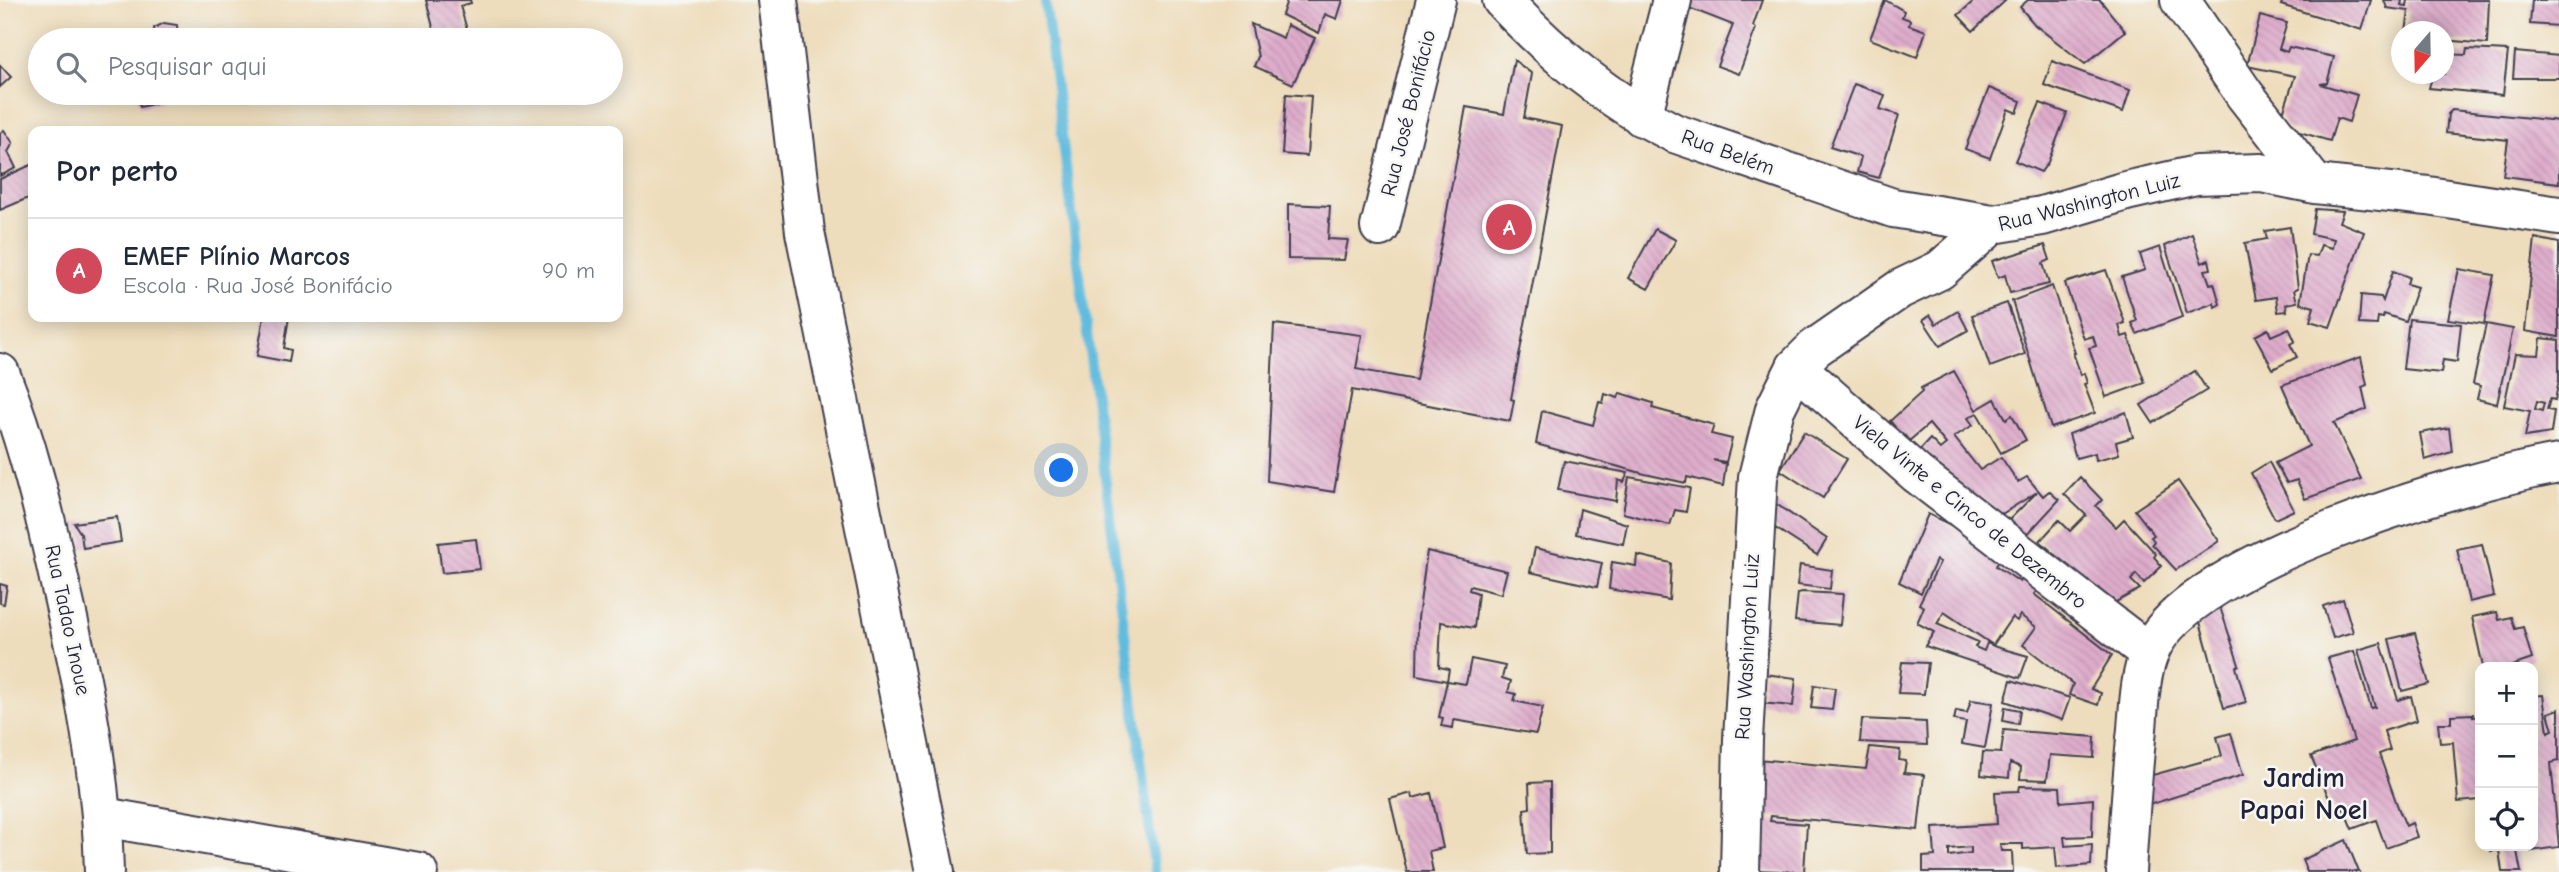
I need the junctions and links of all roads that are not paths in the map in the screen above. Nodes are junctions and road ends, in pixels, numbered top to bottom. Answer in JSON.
{"nodes":[{"id":1,"x":778,"y":0,"type":"edge"},
{"id":2,"x":1436,"y":0,"type":"edge"},
{"id":3,"x":1502,"y":0,"type":"edge"},
{"id":4,"x":1672,"y":0,"type":"edge"},
{"id":5,"x":2180,"y":0,"type":"edge"},
{"id":6,"x":1642,"y":117,"type":"junction"},
{"id":7,"x":2315,"y":184,"type":"junction"},
{"id":8,"x":2559,"y":216,"type":"edge"},
{"id":9,"x":1993,"y":224,"type":"junction"},
{"id":10,"x":1380,"y":226,"type":"dead end"},
{"id":11,"x":1796,"y":367,"type":"junction"},
{"id":12,"x":0,"y":373,"type":"edge"},
{"id":13,"x":2559,"y":464,"type":"edge"},
{"id":14,"x":2149,"y":653,"type":"junction"},
{"id":15,"x":103,"y":817,"type":"junction"},
{"id":16,"x":104,"y":872,"type":"edge"},
{"id":17,"x":418,"y":872,"type":"edge"},
{"id":18,"x":935,"y":872,"type":"edge"},
{"id":19,"x":1740,"y":872,"type":"edge"},
{"id":20,"x":2126,"y":872,"type":"edge"}],
"edges":[{"from":1,"to":18,"type":"street"},
{"from":2,"to":10,"type":"street","name":"Rua José Bonifácio"},
{"from":3,"to":6,"type":"street","name":"Rua Belém"},
{"from":4,"to":6,"type":"street"},
{"from":5,"to":7,"type":"street"},
{"from":6,"to":9,"type":"street","name":"Rua Belém"},
{"from":7,"to":8,"type":"street","name":"Rua Washington Luiz"},
{"from":7,"to":9,"type":"street","name":"Rua Washington Luiz"},
{"from":9,"to":11,"type":"street","name":"Rua Washington Luiz"},
{"from":11,"to":14,"type":"street","name":"Viela Vinte e Cinco de Dezembro"},
{"from":11,"to":19,"type":"street","name":"Rua Washington Luiz"},
{"from":12,"to":15,"type":"street","name":"Rua Tadao Inoue"},
{"from":13,"to":14,"type":"street"},
{"from":14,"to":20,"type":"street"},
{"from":15,"to":16,"type":"street","name":"Rua Tadao Inoue"},
{"from":15,"to":17,"type":"street"}]}
